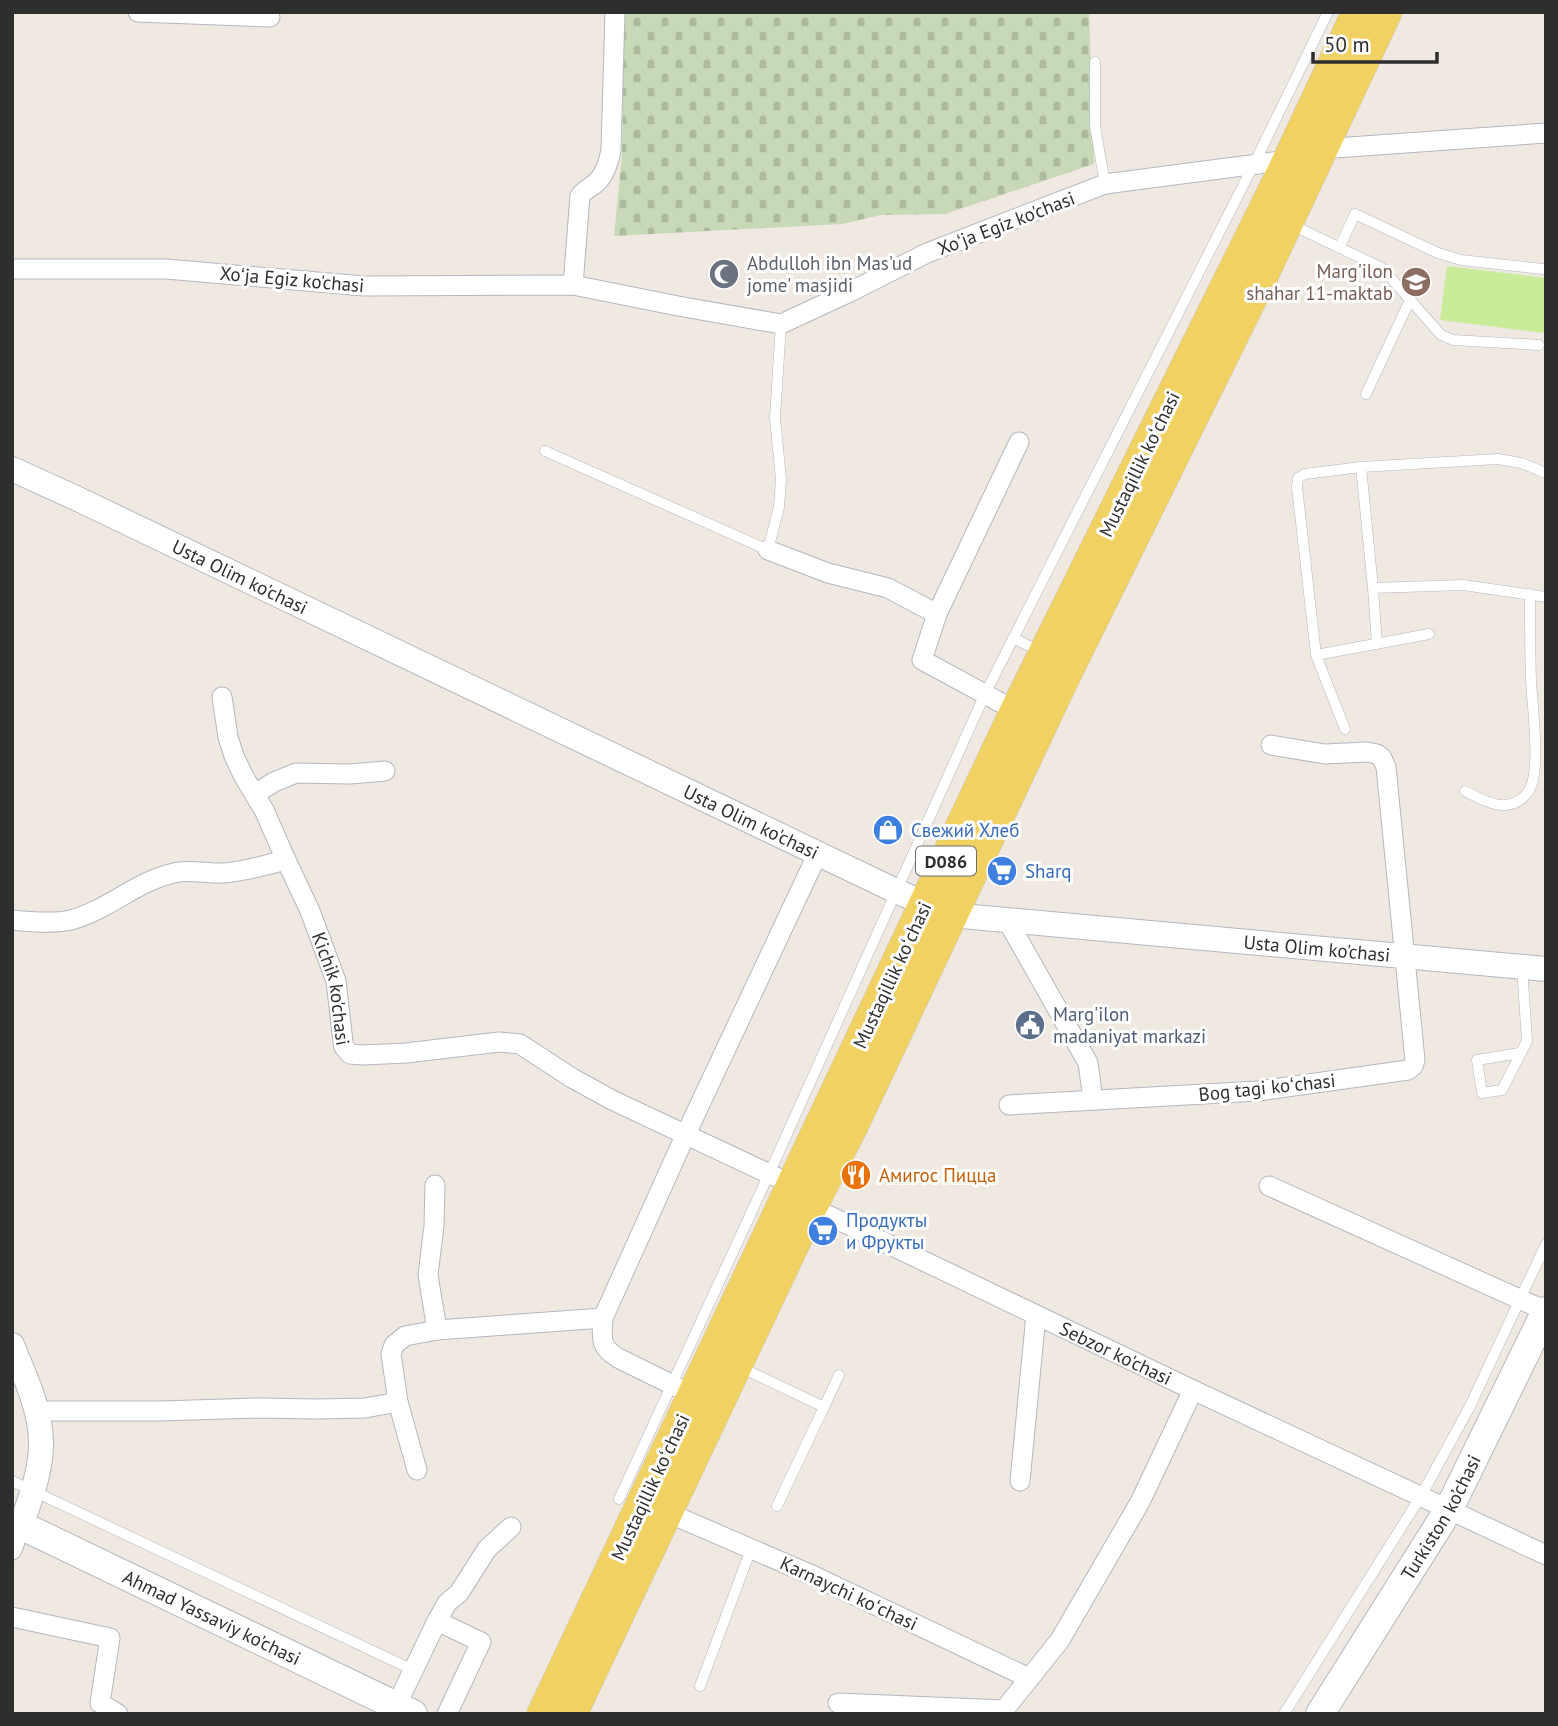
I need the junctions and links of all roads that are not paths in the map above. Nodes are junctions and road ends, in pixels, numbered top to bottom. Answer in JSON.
{"nodes":[{"id":1,"x":138,"y":12,"type":"edge"},
{"id":2,"x":615,"y":12,"type":"edge"},
{"id":3,"x":1385,"y":12,"type":"edge"},
{"id":4,"x":1341,"y":16,"type":"edge"},
{"id":5,"x":270,"y":17,"type":"dead end"},
{"id":6,"x":1095,"y":62,"type":"dead end"},
{"id":7,"x":1295,"y":129,"type":"junction"},
{"id":8,"x":1546,"y":133,"type":"edge"},
{"id":9,"x":1254,"y":164,"type":"junction"},
{"id":10,"x":1293,"y":170,"type":"junction"},
{"id":11,"x":1105,"y":184,"type":"junction"},
{"id":12,"x":1287,"y":223,"type":"junction"},
{"id":13,"x":1339,"y":248,"type":"junction"},
{"id":14,"x":12,"y":269,"type":"edge"},
{"id":15,"x":1543,"y":269,"type":"dead end"},
{"id":16,"x":573,"y":285,"type":"junction"},
{"id":17,"x":1410,"y":300,"type":"junction"},
{"id":18,"x":781,"y":324,"type":"junction"},
{"id":19,"x":1539,"y":345,"type":"dead end"},
{"id":20,"x":1366,"y":394,"type":"dead end"},
{"id":21,"x":1019,"y":442,"type":"dead end"},
{"id":22,"x":545,"y":452,"type":"dead end"},
{"id":23,"x":1361,"y":467,"type":"junction"},
{"id":24,"x":12,"y":469,"type":"edge"},
{"id":25,"x":1546,"y":473,"type":"edge"},
{"id":26,"x":768,"y":550,"type":"junction"},
{"id":27,"x":1373,"y":588,"type":"junction"},
{"id":28,"x":1530,"y":594,"type":"junction"},
{"id":29,"x":1546,"y":597,"type":"edge"},
{"id":30,"x":937,"y":614,"type":"junction"},
{"id":31,"x":1429,"y":634,"type":"dead end"},
{"id":32,"x":1013,"y":638,"type":"junction"},
{"id":33,"x":1377,"y":644,"type":"junction"},
{"id":34,"x":1045,"y":653,"type":"junction"},
{"id":35,"x":1316,"y":655,"type":"junction"},
{"id":36,"x":985,"y":694,"type":"junction"},
{"id":37,"x":222,"y":697,"type":"dead end"},
{"id":38,"x":1016,"y":711,"type":"junction"},
{"id":39,"x":1345,"y":729,"type":"dead end"},
{"id":40,"x":1271,"y":745,"type":"dead end"},
{"id":41,"x":385,"y":771,"type":"dead end"},
{"id":42,"x":1465,"y":791,"type":"dead end"},
{"id":43,"x":255,"y":794,"type":"junction"},
{"id":44,"x":818,"y":853,"type":"junction"},
{"id":45,"x":286,"y":860,"type":"junction"},
{"id":46,"x":896,"y":891,"type":"junction"},
{"id":47,"x":938,"y":909,"type":"junction"},
{"id":48,"x":12,"y":920,"type":"edge"},
{"id":49,"x":1007,"y":920,"type":"junction"},
{"id":50,"x":1405,"y":957,"type":"junction"},
{"id":51,"x":1534,"y":968,"type":"edge"},
{"id":52,"x":1520,"y":1054,"type":"junction"},
{"id":53,"x":1093,"y":1100,"type":"junction"},
{"id":54,"x":1009,"y":1105,"type":"dead end"},
{"id":55,"x":685,"y":1136,"type":"junction"},
{"id":56,"x":435,"y":1185,"type":"dead end"},
{"id":57,"x":1269,"y":1186,"type":"dead end"},
{"id":58,"x":791,"y":1189,"type":"junction"},
{"id":59,"x":1546,"y":1244,"type":"edge"},
{"id":60,"x":1520,"y":1299,"type":"junction"},
{"id":61,"x":1546,"y":1311,"type":"edge"},
{"id":62,"x":1036,"y":1315,"type":"junction"},
{"id":63,"x":603,"y":1318,"type":"junction"},
{"id":64,"x":437,"y":1330,"type":"junction"},
{"id":65,"x":12,"y":1345,"type":"edge"},
{"id":66,"x":737,"y":1366,"type":"junction"},
{"id":67,"x":839,"y":1374,"type":"dead end"},
{"id":68,"x":683,"y":1390,"type":"junction"},
{"id":69,"x":1193,"y":1390,"type":"junction"},
{"id":70,"x":398,"y":1402,"type":"junction"},
{"id":71,"x":824,"y":1407,"type":"junction"},
{"id":72,"x":37,"y":1410,"type":"junction"},
{"id":73,"x":417,"y":1470,"type":"dead end"},
{"id":74,"x":1020,"y":1481,"type":"dead end"},
{"id":75,"x":23,"y":1486,"type":"edge"},
{"id":76,"x":1421,"y":1496,"type":"junction"},
{"id":77,"x":619,"y":1499,"type":"dead end"},
{"id":78,"x":777,"y":1506,"type":"dead end"},
{"id":79,"x":1449,"y":1509,"type":"junction"},
{"id":80,"x":666,"y":1512,"type":"junction"},
{"id":81,"x":512,"y":1527,"type":"dead end"},
{"id":82,"x":15,"y":1532,"type":"edge"},
{"id":83,"x":751,"y":1549,"type":"junction"},
{"id":84,"x":1546,"y":1555,"type":"edge"},
{"id":85,"x":12,"y":1617,"type":"edge"},
{"id":86,"x":437,"y":1621,"type":"junction"},
{"id":87,"x":413,"y":1670,"type":"junction"},
{"id":88,"x":1029,"y":1678,"type":"junction"},
{"id":89,"x":700,"y":1685,"type":"dead end"},
{"id":90,"x":838,"y":1703,"type":"dead end"},
{"id":91,"x":404,"y":1710,"type":"edge"},
{"id":92,"x":1004,"y":1712,"type":"edge"},
{"id":93,"x":118,"y":1714,"type":"edge"},
{"id":94,"x":447,"y":1714,"type":"edge"},
{"id":95,"x":543,"y":1714,"type":"edge"},
{"id":96,"x":571,"y":1714,"type":"edge"},
{"id":97,"x":1284,"y":1714,"type":"edge"},
{"id":98,"x":1320,"y":1714,"type":"edge"}],
"edges":[{"from":1,"to":5,"type":"street"},
{"from":2,"to":16,"type":"street"},
{"from":3,"to":7,"type":"main road","name":"Mustaqillik koʻchasi","number":"D086"},
{"from":4,"to":7,"type":"main road","name":"Mustaqillik koʻchasi","number":"D086"},
{"from":6,"to":11,"type":"lane"},
{"from":7,"to":8,"type":"street"},
{"from":7,"to":9,"type":"lane"},
{"from":7,"to":10,"type":"main road","name":"Mustaqillik koʻchasi","number":"D086"},
{"from":9,"to":10,"type":"street","name":"Xoʻja Egiz ko'chasi"},
{"from":9,"to":11,"type":"street","name":"Xoʻja Egiz ko'chasi"},
{"from":9,"to":32,"type":"lane"},
{"from":10,"to":12,"type":"main road","name":"Mustaqillik koʻchasi","number":"D086"},
{"from":10,"to":34,"type":"main road","name":"Mustaqillik koʻchasi","number":"D086"},
{"from":11,"to":18,"type":"street","name":"Xoʻja Egiz ko'chasi"},
{"from":12,"to":13,"type":"lane"},
{"from":12,"to":47,"type":"main road","name":"Mustaqillik koʻchasi","number":"D086"},
{"from":13,"to":15,"type":"lane"},
{"from":13,"to":17,"type":"lane"},
{"from":14,"to":16,"type":"street","name":"Xoʻja Egiz ko'chasi"},
{"from":16,"to":18,"type":"street","name":"Xoʻja Egiz ko'chasi"},
{"from":17,"to":19,"type":"lane"},
{"from":17,"to":20,"type":"lane"},
{"from":18,"to":26,"type":"lane"},
{"from":21,"to":30,"type":"street"},
{"from":22,"to":26,"type":"lane"},
{"from":23,"to":25,"type":"lane"},
{"from":23,"to":27,"type":"lane"},
{"from":23,"to":35,"type":"lane"},
{"from":24,"to":44,"type":"street","name":"Usta Olim ko'chasi"},
{"from":26,"to":30,"type":"street"},
{"from":27,"to":28,"type":"lane"},
{"from":27,"to":33,"type":"lane"},
{"from":28,"to":29,"type":"lane"},
{"from":28,"to":42,"type":"lane"},
{"from":30,"to":36,"type":"street"},
{"from":31,"to":33,"type":"lane"},
{"from":32,"to":34,"type":"lane"},
{"from":32,"to":36,"type":"lane"},
{"from":33,"to":35,"type":"lane"},
{"from":34,"to":38,"type":"main road","name":"Mustaqillik koʻchasi","number":"D086"},
{"from":35,"to":39,"type":"lane"},
{"from":36,"to":38,"type":"street"},
{"from":36,"to":46,"type":"lane"},
{"from":37,"to":43,"type":"street"},
{"from":38,"to":47,"type":"main road","name":"Mustaqillik koʻchasi","number":"D086"},
{"from":40,"to":50,"type":"street","name":"Bog tagi koʻchasi"},
{"from":41,"to":43,"type":"street"},
{"from":43,"to":45,"type":"street"},
{"from":44,"to":46,"type":"street","name":"Usta Olim ko'chasi"},
{"from":44,"to":55,"type":"street"},
{"from":45,"to":48,"type":"street"},
{"from":45,"to":55,"type":"street","name":"Kichik ko'chasi"},
{"from":46,"to":47,"type":"street","name":"Usta Olim ko'chasi"},
{"from":46,"to":58,"type":"lane"},
{"from":47,"to":49,"type":"street","name":"Usta Olim ko'chasi"},
{"from":47,"to":58,"type":"main road","name":"Mustaqillik koʻchasi","number":"D086"},
{"from":49,"to":50,"type":"street","name":"Usta Olim ko'chasi"},
{"from":49,"to":53,"type":"street"},
{"from":50,"to":51,"type":"street","name":"Usta Olim ko'chasi"},
{"from":50,"to":53,"type":"street","name":"Bog tagi koʻchasi"},
{"from":51,"to":52,"type":"lane"},
{"from":52,"to":52,"type":"lane"},
{"from":53,"to":54,"type":"street","name":"Bog tagi koʻchasi"},
{"from":55,"to":58,"type":"street","name":"Kichik ko'chasi"},
{"from":55,"to":63,"type":"street"},
{"from":56,"to":64,"type":"street"},
{"from":57,"to":60,"type":"street"},
{"from":58,"to":62,"type":"street","name":"Sebzor ko'chasi"},
{"from":58,"to":66,"type":"main road","name":"Mustaqillik koʻchasi","number":"D086"},
{"from":58,"to":68,"type":"main road","name":"Mustaqillik koʻchasi","number":"D086"},
{"from":59,"to":60,"type":"lane"},
{"from":60,"to":61,"type":"street"},
{"from":60,"to":76,"type":"lane"},
{"from":61,"to":79,"type":"main road","name":"Turkiston ko’chasi"},
{"from":62,"to":69,"type":"street","name":"Sebzor ko'chasi"},
{"from":62,"to":74,"type":"street"},
{"from":63,"to":64,"type":"street"},
{"from":63,"to":68,"type":"street"},
{"from":64,"to":70,"type":"street"},
{"from":65,"to":72,"type":"street"},
{"from":66,"to":71,"type":"lane"},
{"from":66,"to":80,"type":"main road","name":"Mustaqillik koʻchasi","number":"D086"},
{"from":67,"to":71,"type":"lane"},
{"from":68,"to":77,"type":"lane"},
{"from":68,"to":95,"type":"main road","name":"Mustaqillik koʻchasi","number":"D086"},
{"from":69,"to":76,"type":"street","name":"Sebzor ko'chasi"},
{"from":69,"to":88,"type":"street"},
{"from":70,"to":72,"type":"street"},
{"from":70,"to":73,"type":"street"},
{"from":71,"to":78,"type":"lane"},
{"from":72,"to":75,"type":"street"},
{"from":75,"to":82,"type":"street"},
{"from":75,"to":87,"type":"lane"},
{"from":76,"to":79,"type":"street","name":"Sebzor ko'chasi"},
{"from":76,"to":97,"type":"lane"},
{"from":79,"to":84,"type":"street","name":"Sebzor ko'chasi"},
{"from":79,"to":98,"type":"main road","name":"Turkiston ko’chasi"},
{"from":80,"to":83,"type":"street","name":"Karnaychi koʻchasi"},
{"from":80,"to":96,"type":"main road","name":"Mustaqillik koʻchasi","number":"D086"},
{"from":81,"to":86,"type":"street"},
{"from":82,"to":91,"type":"main road","name":"Ahmad Yassaviy ko'chasi"},
{"from":83,"to":88,"type":"street","name":"Karnaychi koʻchasi"},
{"from":83,"to":89,"type":"lane"},
{"from":85,"to":93,"type":"street"},
{"from":86,"to":87,"type":"street"},
{"from":86,"to":94,"type":"street"},
{"from":87,"to":91,"type":"street"},
{"from":88,"to":92,"type":"street"},
{"from":90,"to":92,"type":"street"}]}
